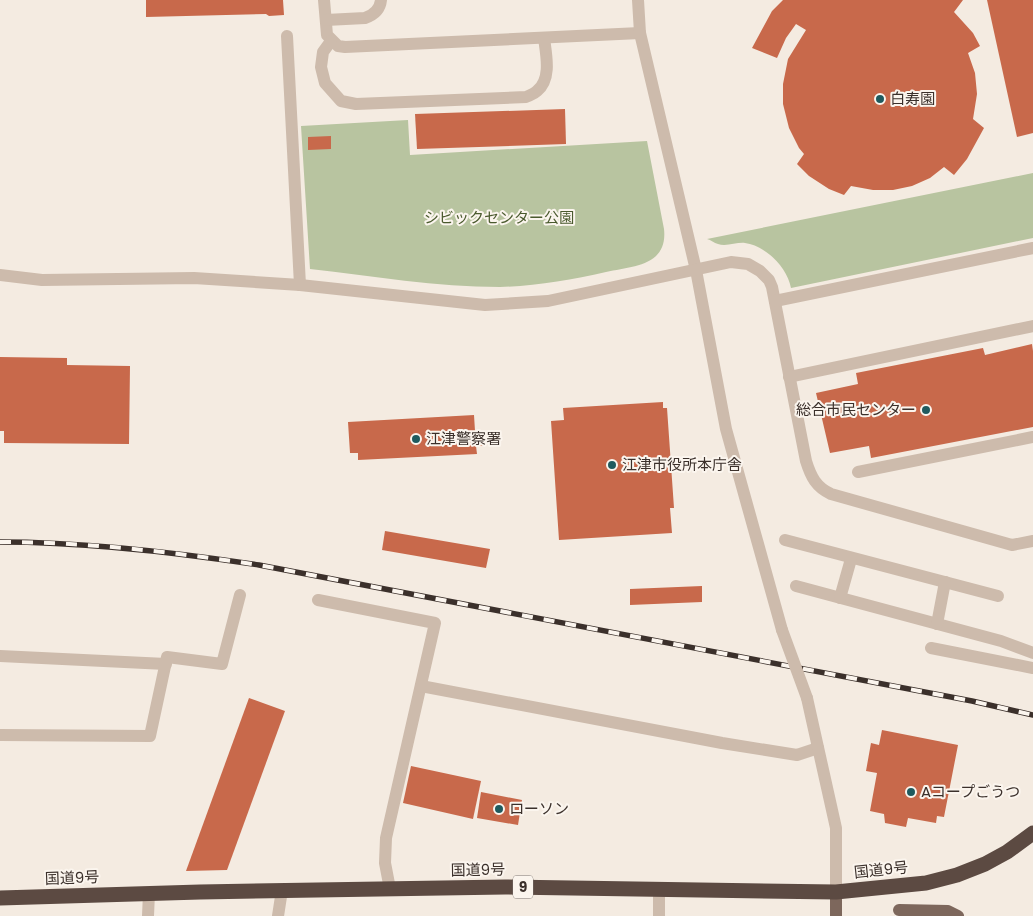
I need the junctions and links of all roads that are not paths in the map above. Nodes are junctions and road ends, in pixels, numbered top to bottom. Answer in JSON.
{"nodes":[{"id":1,"x":324,"y":0,"type":"edge"},
{"id":2,"x":381,"y":0,"type":"edge"},
{"id":3,"x":638,"y":0,"type":"edge"},
{"id":4,"x":326,"y":20,"type":"junction"},
{"id":5,"x":640,"y":33,"type":"junction"},
{"id":6,"x":287,"y":36,"type":"dead end"},
{"id":7,"x":544,"y":38,"type":"junction"},
{"id":8,"x":331,"y":41,"type":"junction"},
{"id":9,"x":1033,"y":248,"type":"edge"},
{"id":10,"x":696,"y":270,"type":"junction"},
{"id":11,"x":0,"y":275,"type":"edge"},
{"id":12,"x":300,"y":285,"type":"junction"},
{"id":13,"x":775,"y":301,"type":"junction"},
{"id":14,"x":1033,"y":326,"type":"edge"},
{"id":15,"x":790,"y":376,"type":"junction"},
{"id":16,"x":1033,"y":437,"type":"edge"},
{"id":17,"x":858,"y":472,"type":"dead end"},
{"id":18,"x":785,"y":540,"type":"dead end"},
{"id":19,"x":1033,"y":541,"type":"edge"},
{"id":20,"x":851,"y":559,"type":"junction"},
{"id":21,"x":945,"y":582,"type":"junction"},
{"id":22,"x":796,"y":586,"type":"dead end"},
{"id":23,"x":240,"y":595,"type":"dead end"},
{"id":24,"x":998,"y":596,"type":"dead end"},
{"id":25,"x":840,"y":598,"type":"junction"},
{"id":26,"x":318,"y":600,"type":"dead end"},
{"id":27,"x":937,"y":624,"type":"junction"},
{"id":28,"x":931,"y":648,"type":"dead end"},
{"id":29,"x":1033,"y":653,"type":"edge"},
{"id":30,"x":0,"y":656,"type":"edge"},
{"id":31,"x":166,"y":664,"type":"junction"},
{"id":32,"x":1033,"y":668,"type":"edge"},
{"id":33,"x":421,"y":686,"type":"junction"},
{"id":34,"x":0,"y":735,"type":"edge"},
{"id":35,"x":818,"y":748,"type":"junction"},
{"id":36,"x":1033,"y":833,"type":"edge"},
{"id":37,"x":390,"y":889,"type":"junction"},
{"id":38,"x":659,"y":889,"type":"junction"},
{"id":39,"x":282,"y":890,"type":"junction"},
{"id":40,"x":836,"y":892,"type":"junction"},
{"id":41,"x":149,"y":893,"type":"junction"},
{"id":42,"x":0,"y":898,"type":"edge"},
{"id":43,"x":898,"y":910,"type":"dead end"},
{"id":44,"x":148,"y":916,"type":"edge"},
{"id":45,"x":278,"y":916,"type":"edge"},
{"id":46,"x":659,"y":916,"type":"edge"},
{"id":47,"x":836,"y":916,"type":"edge"},
{"id":48,"x":958,"y":916,"type":"edge"}],
"edges":[{"from":1,"to":4,"type":"street"},
{"from":2,"to":4,"type":"street"},
{"from":3,"to":5,"type":"street"},
{"from":4,"to":8,"type":"street"},
{"from":5,"to":7,"type":"street"},
{"from":5,"to":10,"type":"street"},
{"from":6,"to":12,"type":"street"},
{"from":7,"to":8,"type":"street"},
{"from":7,"to":8,"type":"street"},
{"from":9,"to":13,"type":"street"},
{"from":10,"to":12,"type":"street"},
{"from":10,"to":13,"type":"street"},
{"from":10,"to":35,"type":"street","bridge":true},
{"from":11,"to":12,"type":"street"},
{"from":13,"to":15,"type":"street"},
{"from":14,"to":15,"type":"street"},
{"from":15,"to":19,"type":"street"},
{"from":16,"to":17,"type":"street"},
{"from":18,"to":20,"type":"street"},
{"from":20,"to":21,"type":"street"},
{"from":20,"to":25,"type":"street"},
{"from":21,"to":24,"type":"street"},
{"from":21,"to":27,"type":"street"},
{"from":22,"to":25,"type":"street"},
{"from":23,"to":31,"type":"street"},
{"from":25,"to":27,"type":"street"},
{"from":26,"to":33,"type":"street"},
{"from":27,"to":29,"type":"street"},
{"from":28,"to":32,"type":"street"},
{"from":30,"to":31,"type":"street"},
{"from":31,"to":34,"type":"street"},
{"from":33,"to":35,"type":"street"},
{"from":33,"to":37,"type":"street"},
{"from":35,"to":40,"type":"street"},
{"from":36,"to":40,"type":"highway","name":"国道9号","number":"9"},
{"from":37,"to":38,"type":"highway","name":"国道9号","number":"9"},
{"from":37,"to":39,"type":"highway","name":"国道9号","number":"9"},
{"from":38,"to":40,"type":"highway","name":"国道9号","number":"9"},
{"from":38,"to":46,"type":"street"},
{"from":39,"to":41,"type":"highway","name":"国道9号","number":"9"},
{"from":39,"to":45,"type":"street"},
{"from":40,"to":47,"type":"main road"},
{"from":41,"to":42,"type":"highway","name":"国道9号","number":"9"},
{"from":41,"to":44,"type":"street"},
{"from":43,"to":48,"type":"main road"}]}
